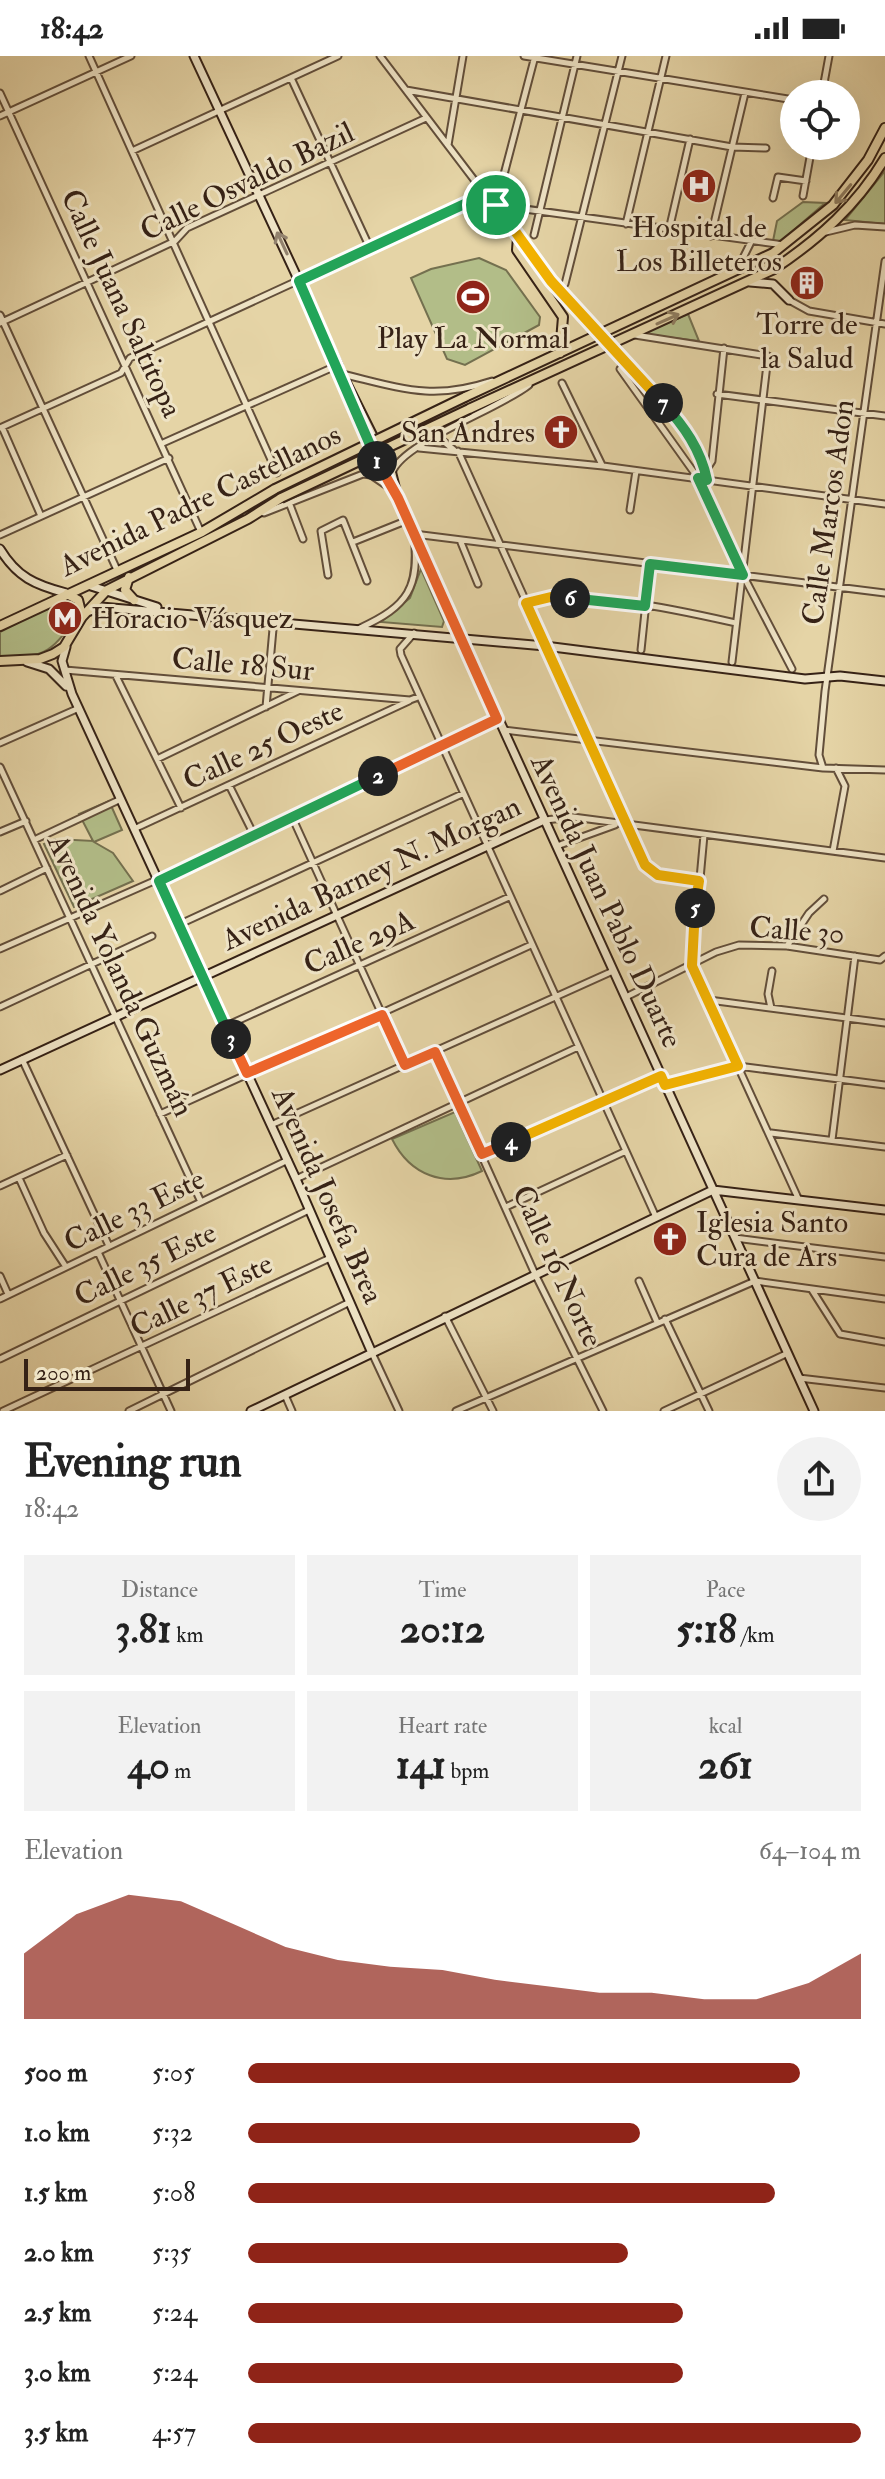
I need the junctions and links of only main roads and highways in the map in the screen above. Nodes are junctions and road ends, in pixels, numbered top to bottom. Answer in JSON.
{"nodes":[{"id":1,"x":194,"y":56,"type":"edge"},
{"id":2,"x":885,"y":128,"type":"edge"},
{"id":3,"x":885,"y":158,"type":"edge"},
{"id":4,"x":518,"y":237,"type":"road end"},
{"id":5,"x":750,"y":282,"type":"junction"},
{"id":6,"x":789,"y":300,"type":"road end"},
{"id":7,"x":560,"y":353,"type":"junction"},
{"id":8,"x":342,"y":374,"type":"junction"},
{"id":9,"x":398,"y":498,"type":"junction"},
{"id":10,"x":0,"y":549,"type":"edge"},
{"id":11,"x":133,"y":575,"type":"junction"},
{"id":12,"x":91,"y":586,"type":"junction"},
{"id":13,"x":107,"y":590,"type":"junction"},
{"id":14,"x":66,"y":593,"type":"junction"},
{"id":15,"x":134,"y":600,"type":"junction"},
{"id":16,"x":171,"y":611,"type":"junction"},
{"id":17,"x":82,"y":617,"type":"junction"},
{"id":18,"x":0,"y":626,"type":"edge"},
{"id":19,"x":460,"y":637,"type":"junction"},
{"id":20,"x":69,"y":639,"type":"junction"},
{"id":21,"x":1,"y":661,"type":"edge"},
{"id":22,"x":16,"y":661,"type":"junction"},
{"id":23,"x":885,"y":681,"type":"edge"},
{"id":24,"x":72,"y":694,"type":"junction"},
{"id":25,"x":544,"y":820,"type":"junction"},
{"id":26,"x":203,"y":976,"type":"junction"},
{"id":27,"x":0,"y":1070,"type":"edge"},
{"id":28,"x":713,"y":1190,"type":"junction"},
{"id":29,"x":885,"y":1210,"type":"edge"},
{"id":30,"x":372,"y":1353,"type":"junction"},
{"id":31,"x":251,"y":1411,"type":"edge"},
{"id":32,"x":814,"y":1411,"type":"edge"}],
"edges":[{"from":8,"to":1,"type":"main road","one_way":true},
{"from":2,"to":7,"type":"main road","name":"Avenida Padre Castellanos","one_way":true},
{"from":3,"to":5,"type":"main road","name":"Avenida Padre Castellanos"},
{"from":4,"to":7,"type":"main road"},
{"from":5,"to":6,"type":"main road"},
{"from":11,"to":5,"type":"main road","name":"Avenida Padre Castellanos","one_way":true,"bridge":true},
{"from":7,"to":12,"type":"main road","name":"Avenida Padre Castellanos","bridge":true},
{"from":8,"to":9,"type":"main road","name":"Avenida Juan Pablo Duarte"},
{"from":8,"to":9,"type":"main road","name":"Avenida Juan Pablo Duarte"},
{"from":9,"to":19,"type":"main road","name":"Avenida Juan Pablo Duarte"},
{"from":10,"to":14,"type":"main road"},
{"from":11,"to":13,"type":"main road","name":"Avenida Padre Castellanos"},
{"from":11,"to":15,"type":"main road"},
{"from":12,"to":13,"type":"main road"},
{"from":12,"to":14,"type":"main road","name":"Avenida Padre Castellanos"},
{"from":13,"to":15,"type":"main road"},
{"from":13,"to":17,"type":"main road","name":"Avenida Padre Castellanos"},
{"from":14,"to":17,"type":"main road"},
{"from":14,"to":18,"type":"main road","name":"Avenida Padre Castellanos"},
{"from":15,"to":16,"type":"main road"},
{"from":16,"to":17,"type":"main road"},
{"from":16,"to":19,"type":"main road"},
{"from":17,"to":20,"type":"main road","name":"Avenida Padre Castellanos"},
{"from":19,"to":23,"type":"main road"},
{"from":19,"to":25,"type":"main road","name":"Avenida Juan Pablo Duarte"},
{"from":20,"to":22,"type":"main road"},
{"from":20,"to":24,"type":"main road","name":"Avenida Josefa Brea"},
{"from":21,"to":22,"type":"main road"},
{"from":22,"to":24,"type":"main road","name":"Avenida Josefa Brea"},
{"from":24,"to":26,"type":"main road","name":"Avenida Josefa Brea"},
{"from":25,"to":26,"type":"main road","name":"Avenida Barney N. Morgan"},
{"from":25,"to":28,"type":"main road","name":"Avenida Juan Pablo Duarte"},
{"from":26,"to":27,"type":"main road","name":"Avenida Barney N. Morgan"},
{"from":26,"to":30,"type":"main road","name":"Avenida Josefa Brea"},
{"from":28,"to":29,"type":"main road"},
{"from":28,"to":30,"type":"main road"},
{"from":28,"to":32,"type":"main road","name":"Avenida Juan Pablo Duarte"},
{"from":30,"to":31,"type":"main road"}]}
